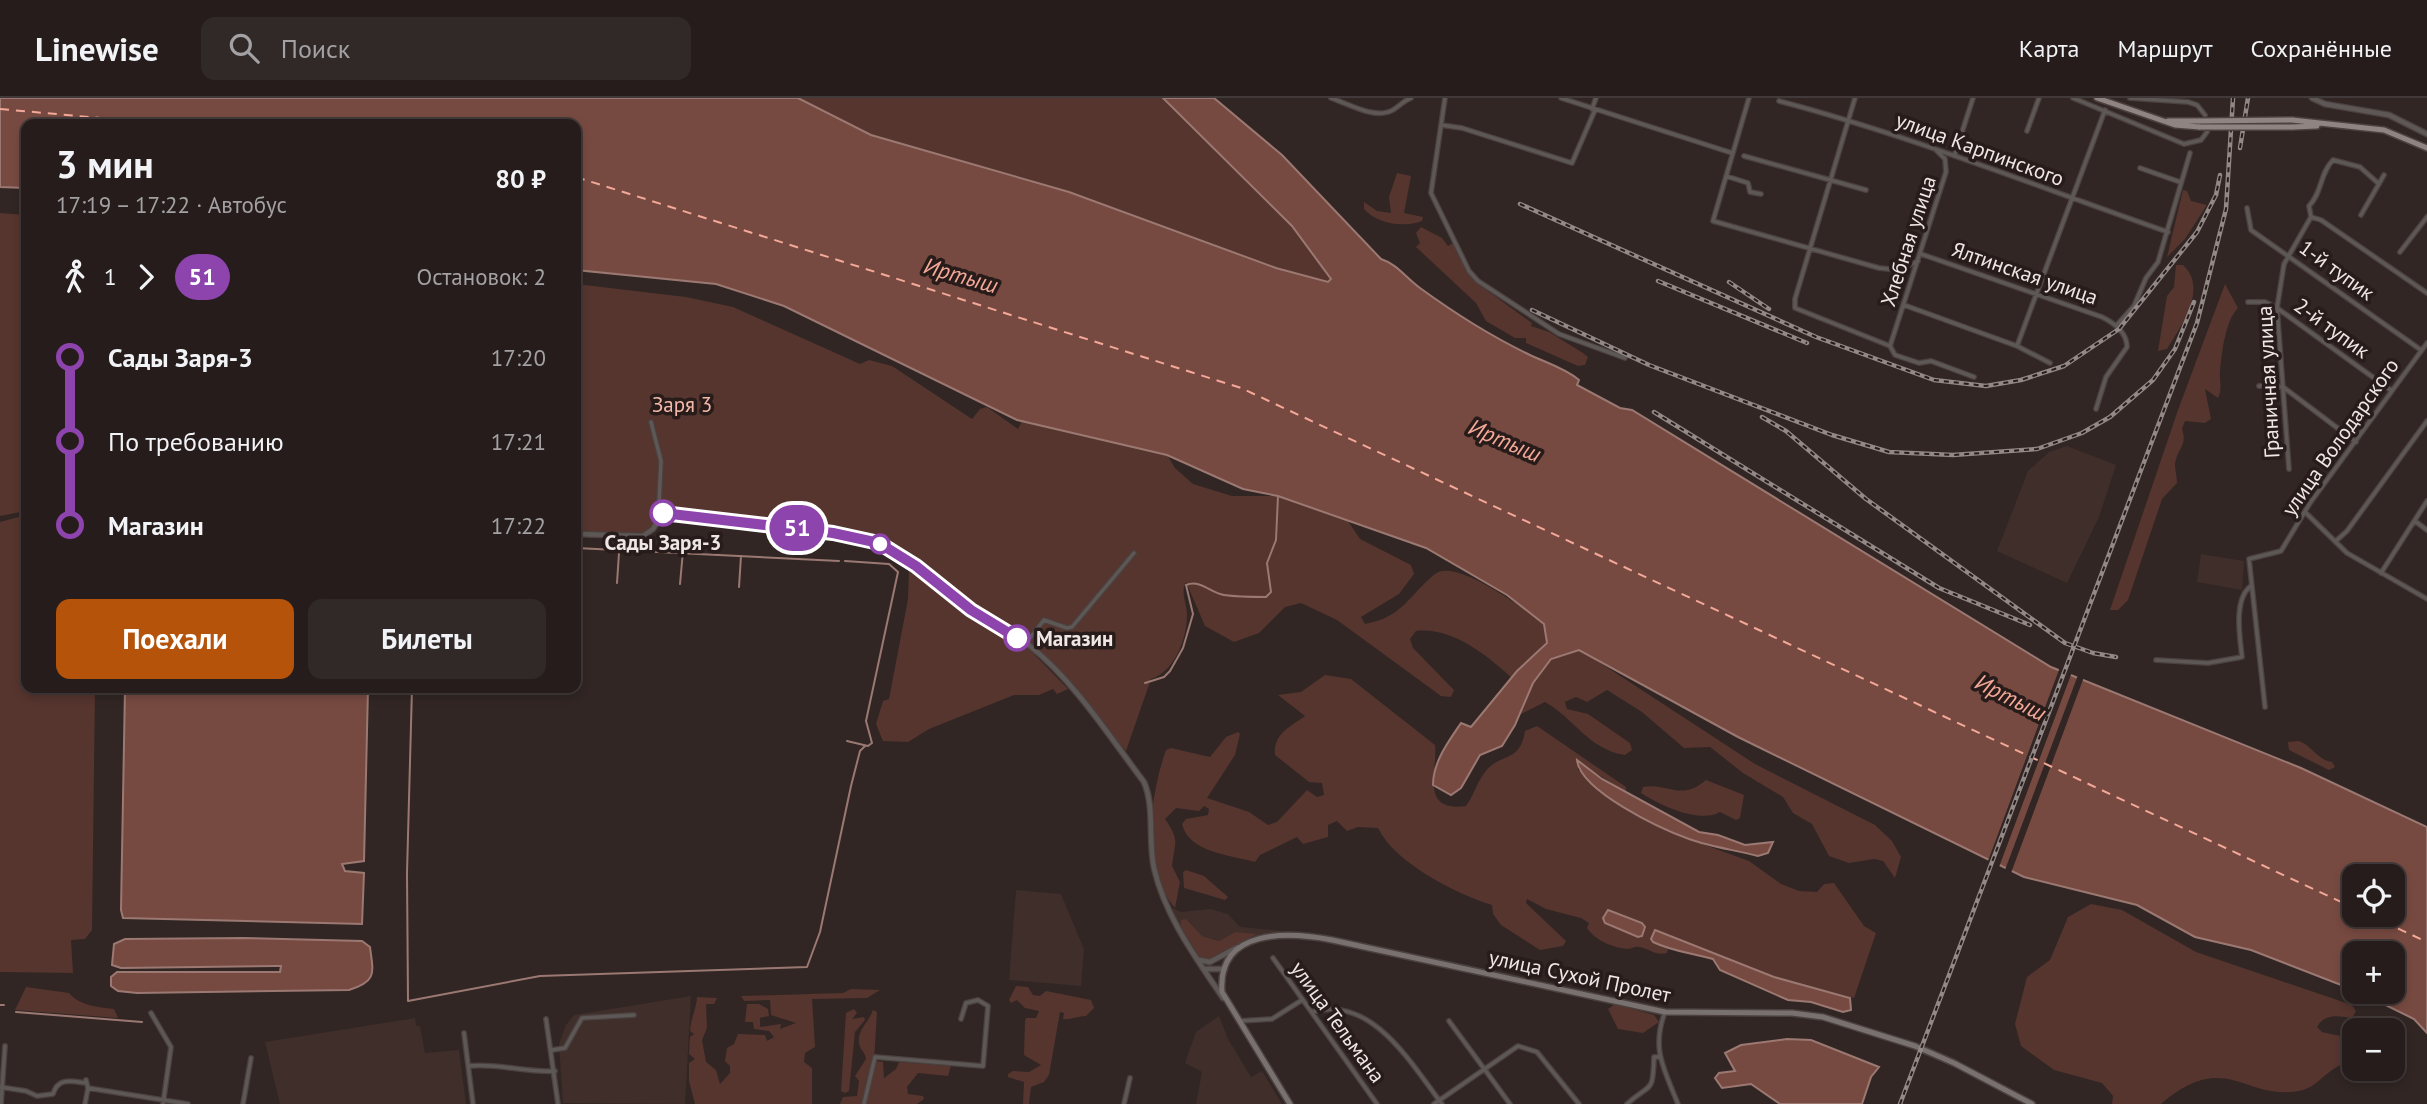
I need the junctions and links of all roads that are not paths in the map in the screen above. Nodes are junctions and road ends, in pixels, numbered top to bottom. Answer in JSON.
{"nodes":[{"id":1,"x":1331,"y":98,"type":"edge"},
{"id":2,"x":1411,"y":98,"type":"edge"},
{"id":3,"x":1445,"y":98,"type":"edge"},
{"id":4,"x":1561,"y":98,"type":"edge"},
{"id":5,"x":1596,"y":98,"type":"edge"},
{"id":6,"x":1749,"y":98,"type":"edge"},
{"id":7,"x":1855,"y":98,"type":"edge"},
{"id":8,"x":1973,"y":98,"type":"edge"},
{"id":9,"x":2039,"y":98,"type":"edge"},
{"id":10,"x":2073,"y":98,"type":"edge"},
{"id":11,"x":2097,"y":98,"type":"edge"},
{"id":12,"x":2130,"y":98,"type":"edge"},
{"id":13,"x":2312,"y":98,"type":"edge"},
{"id":14,"x":1779,"y":101,"type":"dead end"},
{"id":15,"x":1594,"y":110,"type":"junction"},
{"id":16,"x":2105,"y":110,"type":"junction"},
{"id":17,"x":2205,"y":115,"type":"dead end"},
{"id":18,"x":1849,"y":119,"type":"junction"},
{"id":19,"x":1441,"y":125,"type":"junction"},
{"id":20,"x":2027,"y":131,"type":"dead end"},
{"id":21,"x":2207,"y":132,"type":"dead end"},
{"id":22,"x":2427,"y":134,"type":"edge"},
{"id":23,"x":2427,"y":148,"type":"edge"},
{"id":24,"x":1935,"y":149,"type":"junction"},
{"id":25,"x":1732,"y":153,"type":"junction"},
{"id":26,"x":2190,"y":153,"type":"dead end"},
{"id":27,"x":1955,"y":154,"type":"junction"},
{"id":28,"x":1744,"y":156,"type":"dead end"},
{"id":29,"x":2140,"y":168,"type":"dead end"},
{"id":30,"x":2384,"y":175,"type":"dead end"},
{"id":31,"x":1726,"y":176,"type":"junction"},
{"id":32,"x":1831,"y":180,"type":"junction"},
{"id":33,"x":2180,"y":182,"type":"junction"},
{"id":34,"x":2379,"y":184,"type":"junction"},
{"id":35,"x":1866,"y":190,"type":"dead end"},
{"id":36,"x":1761,"y":194,"type":"dead end"},
{"id":37,"x":2070,"y":198,"type":"junction"},
{"id":38,"x":2247,"y":208,"type":"dead end"},
{"id":39,"x":2361,"y":215,"type":"dead end"},
{"id":40,"x":2311,"y":217,"type":"junction"},
{"id":41,"x":2427,"y":217,"type":"edge"},
{"id":42,"x":2168,"y":232,"type":"junction"},
{"id":43,"x":1810,"y":249,"type":"junction"},
{"id":44,"x":2400,"y":252,"type":"dead end"},
{"id":45,"x":1921,"y":254,"type":"junction"},
{"id":46,"x":2291,"y":256,"type":"junction"},
{"id":47,"x":1918,"y":261,"type":"junction"},
{"id":48,"x":2427,"y":293,"type":"edge"},
{"id":49,"x":2035,"y":294,"type":"junction"},
{"id":50,"x":2248,"y":302,"type":"dead end"},
{"id":51,"x":1904,"y":305,"type":"junction"},
{"id":52,"x":2277,"y":308,"type":"junction"},
{"id":53,"x":2116,"y":326,"type":"junction"},
{"id":54,"x":2427,"y":343,"type":"edge"},
{"id":55,"x":1890,"y":346,"type":"junction"},
{"id":56,"x":2017,"y":346,"type":"junction"},
{"id":57,"x":2421,"y":350,"type":"junction"},
{"id":58,"x":1625,"y":358,"type":"dead end"},
{"id":59,"x":2050,"y":363,"type":"dead end"},
{"id":60,"x":1974,"y":377,"type":"dead end"},
{"id":61,"x":2259,"y":386,"type":"dead end"},
{"id":62,"x":2283,"y":387,"type":"junction"},
{"id":63,"x":2392,"y":391,"type":"junction"},
{"id":64,"x":2295,"y":397,"type":"junction"},
{"id":65,"x":2283,"y":405,"type":"junction"},
{"id":66,"x":2096,"y":409,"type":"dead end"},
{"id":67,"x":2427,"y":421,"type":"edge"},
{"id":68,"x":651,"y":422,"type":"dead end"},
{"id":69,"x":2356,"y":442,"type":"junction"},
{"id":70,"x":2289,"y":469,"type":"dead end"},
{"id":71,"x":2427,"y":502,"type":"edge"},
{"id":72,"x":663,"y":513,"type":"junction"},
{"id":73,"x":2305,"y":513,"type":"junction"},
{"id":74,"x":2415,"y":522,"type":"junction"},
{"id":75,"x":2427,"y":530,"type":"edge"},
{"id":76,"x":581,"y":534,"type":"edge"},
{"id":77,"x":2337,"y":540,"type":"junction"},
{"id":78,"x":1135,"y":553,"type":"dead end"},
{"id":79,"x":2381,"y":573,"type":"junction"},
{"id":80,"x":2251,"y":586,"type":"junction"},
{"id":81,"x":2427,"y":599,"type":"edge"},
{"id":82,"x":1026,"y":643,"type":"junction"},
{"id":83,"x":2156,"y":660,"type":"dead end"},
{"id":84,"x":2265,"y":707,"type":"dead end"},
{"id":85,"x":1245,"y":944,"type":"junction"},
{"id":86,"x":1197,"y":958,"type":"junction"},
{"id":87,"x":1273,"y":958,"type":"dead end"},
{"id":88,"x":1203,"y":968,"type":"junction"},
{"id":89,"x":1225,"y":969,"type":"junction"},
{"id":90,"x":1224,"y":999,"type":"junction"},
{"id":91,"x":1302,"y":1000,"type":"junction"},
{"id":92,"x":1312,"y":1012,"type":"junction"},
{"id":93,"x":1665,"y":1012,"type":"junction"},
{"id":94,"x":151,"y":1013,"type":"dead end"},
{"id":95,"x":634,"y":1015,"type":"dead end"},
{"id":96,"x":546,"y":1018,"type":"dead end"},
{"id":97,"x":961,"y":1019,"type":"dead end"},
{"id":98,"x":1237,"y":1021,"type":"junction"},
{"id":99,"x":1449,"y":1021,"type":"dead end"},
{"id":100,"x":464,"y":1032,"type":"dead end"},
{"id":101,"x":5,"y":1046,"type":"dead end"},
{"id":102,"x":552,"y":1050,"type":"junction"},
{"id":103,"x":1660,"y":1057,"type":"junction"},
{"id":104,"x":251,"y":1058,"type":"dead end"},
{"id":105,"x":469,"y":1066,"type":"junction"},
{"id":106,"x":1484,"y":1070,"type":"junction"},
{"id":107,"x":555,"y":1071,"type":"junction"},
{"id":108,"x":1130,"y":1077,"type":"dead end"},
{"id":109,"x":87,"y":1084,"type":"junction"},
{"id":110,"x":1,"y":1087,"type":"edge"},
{"id":111,"x":164,"y":1102,"type":"edge"},
{"id":112,"x":1441,"y":1102,"type":"edge"},
{"id":113,"x":1,"y":1104,"type":"edge"},
{"id":114,"x":85,"y":1104,"type":"edge"},
{"id":115,"x":188,"y":1104,"type":"edge"},
{"id":116,"x":243,"y":1104,"type":"edge"},
{"id":117,"x":473,"y":1104,"type":"edge"},
{"id":118,"x":558,"y":1104,"type":"edge"},
{"id":119,"x":864,"y":1104,"type":"edge"},
{"id":120,"x":1124,"y":1104,"type":"edge"},
{"id":121,"x":1290,"y":1104,"type":"edge"},
{"id":122,"x":1377,"y":1104,"type":"edge"},
{"id":123,"x":1434,"y":1104,"type":"edge"},
{"id":124,"x":1510,"y":1104,"type":"edge"},
{"id":125,"x":1579,"y":1104,"type":"edge"},
{"id":126,"x":1627,"y":1104,"type":"edge"},
{"id":127,"x":1678,"y":1104,"type":"edge"},
{"id":128,"x":2032,"y":1104,"type":"edge"}],
"edges":[{"from":1,"to":2,"type":"street"},
{"from":3,"to":19,"type":"street"},
{"from":4,"to":15,"type":"street"},
{"from":5,"to":15,"type":"street"},
{"from":6,"to":25,"type":"street"},
{"from":7,"to":18,"type":"street"},
{"from":8,"to":27,"type":"street","name":"Хлебная улица"},
{"from":9,"to":20,"type":"street"},
{"from":10,"to":16,"type":"street"},
{"from":11,"to":23,"type":"main road","bridge":true},
{"from":12,"to":17,"type":"street"},
{"from":13,"to":22,"type":"street"},
{"from":14,"to":18,"type":"street","name":"улица Карпинского"},
{"from":15,"to":19,"type":"street"},
{"from":15,"to":25,"type":"street"},
{"from":16,"to":21,"type":"street"},
{"from":16,"to":37,"type":"street"},
{"from":18,"to":24,"type":"street","name":"улица Карпинского"},
{"from":18,"to":32,"type":"street"},
{"from":19,"to":58,"type":"street"},
{"from":24,"to":27,"type":"street","name":"улица Карпинского"},
{"from":24,"to":45,"type":"street","name":"Хлебная улица"},
{"from":25,"to":31,"type":"street"},
{"from":26,"to":33,"type":"street"},
{"from":27,"to":37,"type":"street","name":"улица Карпинского"},
{"from":28,"to":32,"type":"street"},
{"from":29,"to":33,"type":"street"},
{"from":30,"to":34,"type":"street"},
{"from":31,"to":36,"type":"street"},
{"from":31,"to":43,"type":"street"},
{"from":32,"to":35,"type":"street"},
{"from":32,"to":43,"type":"street"},
{"from":33,"to":42,"type":"street"},
{"from":34,"to":39,"type":"street"},
{"from":34,"to":40,"type":"street","name":"Граничная улица"},
{"from":37,"to":42,"type":"street","name":"улица Карпинского"},
{"from":37,"to":49,"type":"street"},
{"from":38,"to":46,"type":"street","name":"1-й тупик"},
{"from":40,"to":46,"type":"street","name":"Граничная улица"},
{"from":40,"to":48,"type":"street"},
{"from":41,"to":44,"type":"street"},
{"from":42,"to":53,"type":"street"},
{"from":43,"to":47,"type":"street"},
{"from":43,"to":55,"type":"street"},
{"from":45,"to":47,"type":"street","name":"Хлебная улица"},
{"from":45,"to":49,"type":"street","name":"Ялтинская улица"},
{"from":46,"to":52,"type":"street","name":"Граничная улица"},
{"from":46,"to":57,"type":"street","name":"1-й тупик"},
{"from":47,"to":51,"type":"street","name":"Хлебная улица"},
{"from":49,"to":53,"type":"street","name":"Ялтинская улица"},
{"from":49,"to":56,"type":"street"},
{"from":50,"to":52,"type":"street","name":"2-й тупик"},
{"from":51,"to":55,"type":"street","name":"Хлебная улица"},
{"from":51,"to":56,"type":"street"},
{"from":52,"to":62,"type":"street","name":"Граничная улица"},
{"from":52,"to":63,"type":"street","name":"2-й тупик"},
{"from":53,"to":66,"type":"street"},
{"from":54,"to":57,"type":"street","name":"улица Володарского"},
{"from":55,"to":60,"type":"street"},
{"from":56,"to":59,"type":"street"},
{"from":57,"to":63,"type":"street","name":"улица Володарского"},
{"from":61,"to":62,"type":"street"},
{"from":62,"to":64,"type":"street"},
{"from":62,"to":65,"type":"street","name":"Граничная улица"},
{"from":63,"to":69,"type":"street","name":"улица Володарского"},
{"from":64,"to":65,"type":"street"},
{"from":64,"to":69,"type":"street"},
{"from":65,"to":70,"type":"street","name":"Граничная улица"},
{"from":67,"to":77,"type":"street"},
{"from":68,"to":72,"type":"street"},
{"from":69,"to":73,"type":"street","name":"улица Володарского"},
{"from":71,"to":74,"type":"street"},
{"from":72,"to":76,"type":"street"},
{"from":72,"to":82,"type":"street"},
{"from":73,"to":77,"type":"street"},
{"from":73,"to":80,"type":"street","name":"улица Володарского"},
{"from":74,"to":75,"type":"street"},
{"from":74,"to":79,"type":"street"},
{"from":77,"to":79,"type":"street"},
{"from":78,"to":82,"type":"street"},
{"from":79,"to":81,"type":"street"},
{"from":80,"to":83,"type":"street"},
{"from":80,"to":84,"type":"street"},
{"from":82,"to":86,"type":"street"},
{"from":85,"to":86,"type":"street"},
{"from":85,"to":89,"type":"main road"},
{"from":85,"to":93,"type":"main road","name":"улица Сухой Пролет"},
{"from":86,"to":88,"type":"street"},
{"from":87,"to":91,"type":"street","name":"улица Тельмана"},
{"from":88,"to":89,"type":"street"},
{"from":88,"to":90,"type":"street"},
{"from":89,"to":90,"type":"main road"},
{"from":90,"to":98,"type":"main road"},
{"from":91,"to":92,"type":"street","name":"улица Тельмана"},
{"from":91,"to":98,"type":"street"},
{"from":92,"to":112,"type":"street"},
{"from":92,"to":122,"type":"street","name":"улица Тельмана"},
{"from":93,"to":103,"type":"street"},
{"from":93,"to":128,"type":"main road","name":"улица Сухой Пролет"},
{"from":94,"to":111,"type":"street"},
{"from":95,"to":102,"type":"street"},
{"from":96,"to":102,"type":"street"},
{"from":97,"to":119,"type":"street"},
{"from":98,"to":121,"type":"main road"},
{"from":99,"to":106,"type":"street"},
{"from":100,"to":105,"type":"street"},
{"from":101,"to":110,"type":"street"},
{"from":102,"to":107,"type":"street"},
{"from":103,"to":126,"type":"street"},
{"from":103,"to":127,"type":"street"},
{"from":104,"to":116,"type":"street"},
{"from":105,"to":107,"type":"street"},
{"from":105,"to":117,"type":"street"},
{"from":106,"to":112,"type":"street"},
{"from":106,"to":124,"type":"street"},
{"from":106,"to":125,"type":"street"},
{"from":107,"to":118,"type":"street"},
{"from":108,"to":120,"type":"street"},
{"from":109,"to":110,"type":"street"},
{"from":109,"to":111,"type":"street"},
{"from":109,"to":114,"type":"street"},
{"from":110,"to":113,"type":"street"},
{"from":111,"to":115,"type":"street"},
{"from":112,"to":123,"type":"street"}]}
